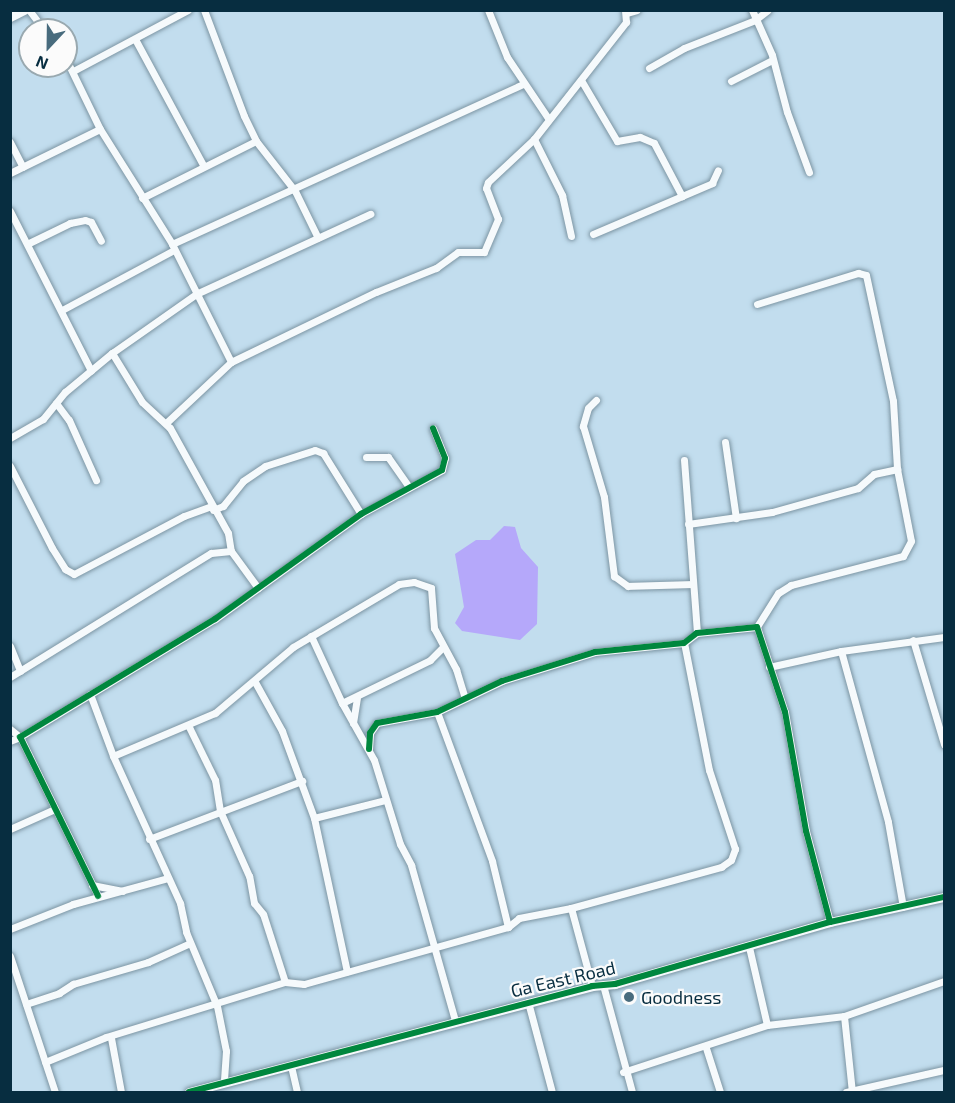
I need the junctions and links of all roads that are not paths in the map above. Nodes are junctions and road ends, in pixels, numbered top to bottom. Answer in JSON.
{"nodes":[{"id":1,"x":24,"y":10,"type":"edge"},
{"id":2,"x":188,"y":10,"type":"edge"},
{"id":3,"x":204,"y":10,"type":"edge"},
{"id":4,"x":488,"y":10,"type":"edge"},
{"id":5,"x":637,"y":10,"type":"edge"},
{"id":6,"x":752,"y":10,"type":"edge"},
{"id":7,"x":768,"y":10,"type":"edge"},
{"id":8,"x":626,"y":12,"type":"edge"},
{"id":9,"x":10,"y":17,"type":"edge"},
{"id":10,"x":755,"y":20,"type":"junction"},
{"id":11,"x":135,"y":39,"type":"junction"},
{"id":12,"x":772,"y":60,"type":"junction"},
{"id":13,"x":78,"y":68,"type":"edge"},
{"id":14,"x":649,"y":68,"type":"dead end"},
{"id":15,"x":78,"y":77,"type":"edge"},
{"id":16,"x":581,"y":80,"type":"junction"},
{"id":17,"x":731,"y":81,"type":"dead end"},
{"id":18,"x":523,"y":84,"type":"junction"},
{"id":19,"x":548,"y":118,"type":"junction"},
{"id":20,"x":100,"y":129,"type":"junction"},
{"id":21,"x":534,"y":139,"type":"junction"},
{"id":22,"x":256,"y":141,"type":"junction"},
{"id":23,"x":10,"y":142,"type":"edge"},
{"id":24,"x":203,"y":165,"type":"junction"},
{"id":25,"x":23,"y":166,"type":"junction"},
{"id":26,"x":718,"y":170,"type":"dead end"},
{"id":27,"x":809,"y":172,"type":"dead end"},
{"id":28,"x":10,"y":173,"type":"edge"},
{"id":29,"x":295,"y":191,"type":"junction"},
{"id":30,"x":682,"y":196,"type":"junction"},
{"id":31,"x":142,"y":198,"type":"junction"},
{"id":32,"x":10,"y":211,"type":"edge"},
{"id":33,"x":370,"y":214,"type":"dead end"},
{"id":34,"x":593,"y":234,"type":"dead end"},
{"id":35,"x":571,"y":236,"type":"dead end"},
{"id":36,"x":318,"y":238,"type":"junction"},
{"id":37,"x":101,"y":241,"type":"dead end"},
{"id":38,"x":29,"y":243,"type":"junction"},
{"id":39,"x":173,"y":247,"type":"junction"},
{"id":40,"x":196,"y":294,"type":"junction"},
{"id":41,"x":757,"y":304,"type":"dead end"},
{"id":42,"x":62,"y":309,"type":"junction"},
{"id":43,"x":111,"y":353,"type":"junction"},
{"id":44,"x":231,"y":362,"type":"junction"},
{"id":45,"x":91,"y":371,"type":"junction"},
{"id":46,"x":596,"y":400,"type":"dead end"},
{"id":47,"x":56,"y":403,"type":"junction"},
{"id":48,"x":166,"y":423,"type":"junction"},
{"id":49,"x":433,"y":428,"type":"dead end"},
{"id":50,"x":10,"y":438,"type":"edge"},
{"id":51,"x":725,"y":442,"type":"dead end"},
{"id":52,"x":366,"y":457,"type":"dead end"},
{"id":53,"x":684,"y":460,"type":"dead end"},
{"id":54,"x":10,"y":466,"type":"edge"},
{"id":55,"x":897,"y":469,"type":"junction"},
{"id":56,"x":96,"y":480,"type":"dead end"},
{"id":57,"x":410,"y":487,"type":"junction"},
{"id":58,"x":212,"y":508,"type":"junction"},
{"id":59,"x":361,"y":514,"type":"junction"},
{"id":60,"x":736,"y":518,"type":"junction"},
{"id":61,"x":688,"y":524,"type":"junction"},
{"id":62,"x":231,"y":551,"type":"junction"},
{"id":63,"x":690,"y":584,"type":"junction"},
{"id":64,"x":258,"y":588,"type":"junction"},
{"id":65,"x":757,"y":627,"type":"junction"},
{"id":66,"x":697,"y":633,"type":"junction"},
{"id":67,"x":311,"y":636,"type":"junction"},
{"id":68,"x":945,"y":637,"type":"edge"},
{"id":69,"x":913,"y":640,"type":"junction"},
{"id":70,"x":684,"y":643,"type":"junction"},
{"id":71,"x":10,"y":646,"type":"edge"},
{"id":72,"x":442,"y":647,"type":"junction"},
{"id":73,"x":842,"y":651,"type":"junction"},
{"id":74,"x":769,"y":667,"type":"junction"},
{"id":75,"x":20,"y":671,"type":"junction"},
{"id":76,"x":10,"y":677,"type":"edge"},
{"id":77,"x":255,"y":682,"type":"junction"},
{"id":78,"x":90,"y":694,"type":"junction"},
{"id":79,"x":357,"y":698,"type":"junction"},
{"id":80,"x":465,"y":698,"type":"junction"},
{"id":81,"x":342,"y":703,"type":"junction"},
{"id":82,"x":436,"y":712,"type":"junction"},
{"id":83,"x":353,"y":723,"type":"junction"},
{"id":84,"x":189,"y":727,"type":"junction"},
{"id":85,"x":10,"y":729,"type":"edge"},
{"id":86,"x":20,"y":737,"type":"junction"},
{"id":87,"x":10,"y":741,"type":"edge"},
{"id":88,"x":945,"y":744,"type":"edge"},
{"id":89,"x":369,"y":749,"type":"junction"},
{"id":90,"x":113,"y":756,"type":"junction"},
{"id":91,"x":302,"y":781,"type":"junction"},
{"id":92,"x":385,"y":800,"type":"junction"},
{"id":93,"x":55,"y":808,"type":"junction"},
{"id":94,"x":220,"y":811,"type":"junction"},
{"id":95,"x":314,"y":818,"type":"junction"},
{"id":96,"x":10,"y":829,"type":"edge"},
{"id":97,"x":149,"y":839,"type":"junction"},
{"id":98,"x":168,"y":878,"type":"junction"},
{"id":99,"x":92,"y":885,"type":"junction"},
{"id":100,"x":122,"y":891,"type":"junction"},
{"id":101,"x":98,"y":896,"type":"junction"},
{"id":102,"x":945,"y":897,"type":"edge"},
{"id":103,"x":903,"y":907,"type":"junction"},
{"id":104,"x":571,"y":908,"type":"junction"},
{"id":105,"x":830,"y":922,"type":"junction"},
{"id":106,"x":508,"y":927,"type":"junction"},
{"id":107,"x":10,"y":928,"type":"edge"},
{"id":108,"x":190,"y":943,"type":"junction"},
{"id":109,"x":748,"y":947,"type":"junction"},
{"id":110,"x":435,"y":950,"type":"junction"},
{"id":111,"x":10,"y":956,"type":"edge"},
{"id":112,"x":347,"y":972,"type":"junction"},
{"id":113,"x":945,"y":981,"type":"edge"},
{"id":114,"x":285,"y":982,"type":"junction"},
{"id":115,"x":603,"y":985,"type":"junction"},
{"id":116,"x":592,"y":986,"type":"junction"},
{"id":117,"x":528,"y":1002,"type":"junction"},
{"id":118,"x":26,"y":1004,"type":"junction"},
{"id":119,"x":217,"y":1006,"type":"junction"},
{"id":120,"x":844,"y":1016,"type":"junction"},
{"id":121,"x":455,"y":1021,"type":"junction"},
{"id":122,"x":767,"y":1025,"type":"junction"},
{"id":123,"x":111,"y":1038,"type":"junction"},
{"id":124,"x":706,"y":1048,"type":"junction"},
{"id":125,"x":45,"y":1062,"type":"junction"},
{"id":126,"x":291,"y":1066,"type":"junction"},
{"id":127,"x":945,"y":1070,"type":"edge"},
{"id":128,"x":623,"y":1072,"type":"junction"},
{"id":129,"x":224,"y":1083,"type":"junction"},
{"id":130,"x":55,"y":1092,"type":"edge"},
{"id":131,"x":121,"y":1092,"type":"edge"},
{"id":132,"x":189,"y":1092,"type":"edge"},
{"id":133,"x":297,"y":1092,"type":"edge"},
{"id":134,"x":552,"y":1092,"type":"edge"},
{"id":135,"x":632,"y":1092,"type":"edge"},
{"id":136,"x":720,"y":1092,"type":"edge"},
{"id":137,"x":846,"y":1092,"type":"edge"},
{"id":138,"x":852,"y":1092,"type":"edge"}],
"edges":[{"from":1,"to":9,"type":"street"},
{"from":2,"to":11,"type":"street"},
{"from":3,"to":22,"type":"street"},
{"from":4,"to":18,"type":"street"},
{"from":5,"to":8,"type":"street"},
{"from":6,"to":10,"type":"street"},
{"from":7,"to":10,"type":"street"},
{"from":8,"to":16,"type":"street"},
{"from":10,"to":12,"type":"street"},
{"from":10,"to":14,"type":"street"},
{"from":11,"to":13,"type":"street"},
{"from":11,"to":24,"type":"street"},
{"from":12,"to":17,"type":"street"},
{"from":12,"to":27,"type":"street"},
{"from":15,"to":20,"type":"street"},
{"from":16,"to":19,"type":"street"},
{"from":16,"to":30,"type":"street"},
{"from":18,"to":19,"type":"street"},
{"from":18,"to":29,"type":"street"},
{"from":19,"to":21,"type":"street"},
{"from":20,"to":25,"type":"street"},
{"from":20,"to":31,"type":"street"},
{"from":21,"to":35,"type":"street"},
{"from":21,"to":44,"type":"street"},
{"from":22,"to":24,"type":"street"},
{"from":22,"to":29,"type":"street"},
{"from":23,"to":25,"type":"street"},
{"from":24,"to":31,"type":"street"},
{"from":25,"to":28,"type":"street"},
{"from":26,"to":30,"type":"street"},
{"from":29,"to":36,"type":"street"},
{"from":29,"to":39,"type":"street"},
{"from":30,"to":34,"type":"street"},
{"from":31,"to":39,"type":"street"},
{"from":32,"to":38,"type":"street"},
{"from":33,"to":36,"type":"street"},
{"from":36,"to":40,"type":"street"},
{"from":37,"to":38,"type":"street"},
{"from":38,"to":42,"type":"street"},
{"from":39,"to":40,"type":"street"},
{"from":39,"to":42,"type":"street"},
{"from":40,"to":43,"type":"street"},
{"from":40,"to":44,"type":"street"},
{"from":41,"to":55,"type":"street"},
{"from":42,"to":45,"type":"street"},
{"from":43,"to":45,"type":"street"},
{"from":43,"to":48,"type":"street"},
{"from":44,"to":48,"type":"street"},
{"from":45,"to":47,"type":"street"},
{"from":46,"to":63,"type":"street"},
{"from":47,"to":50,"type":"street"},
{"from":47,"to":56,"type":"street"},
{"from":48,"to":58,"type":"street"},
{"from":49,"to":57,"type":"street"},
{"from":51,"to":60,"type":"street"},
{"from":52,"to":57,"type":"street"},
{"from":53,"to":61,"type":"street"},
{"from":54,"to":58,"type":"street"},
{"from":55,"to":60,"type":"street"},
{"from":55,"to":65,"type":"street"},
{"from":57,"to":59,"type":"street"},
{"from":58,"to":59,"type":"street"},
{"from":58,"to":62,"type":"street"},
{"from":59,"to":64,"type":"street"},
{"from":60,"to":61,"type":"street"},
{"from":61,"to":63,"type":"street"},
{"from":62,"to":64,"type":"street"},
{"from":62,"to":75,"type":"street"},
{"from":63,"to":66,"type":"street"},
{"from":64,"to":78,"type":"street"},
{"from":65,"to":66,"type":"street"},
{"from":65,"to":74,"type":"street"},
{"from":66,"to":70,"type":"street"},
{"from":67,"to":72,"type":"street"},
{"from":67,"to":77,"type":"street"},
{"from":67,"to":81,"type":"street"},
{"from":68,"to":69,"type":"street"},
{"from":69,"to":73,"type":"street"},
{"from":69,"to":88,"type":"street"},
{"from":70,"to":80,"type":"street"},
{"from":70,"to":104,"type":"street"},
{"from":71,"to":75,"type":"street"},
{"from":72,"to":79,"type":"street"},
{"from":72,"to":80,"type":"street"},
{"from":73,"to":74,"type":"street"},
{"from":73,"to":103,"type":"street"},
{"from":74,"to":105,"type":"street"},
{"from":75,"to":76,"type":"street"},
{"from":77,"to":84,"type":"street"},
{"from":77,"to":91,"type":"street"},
{"from":78,"to":86,"type":"street"},
{"from":78,"to":90,"type":"street"},
{"from":79,"to":81,"type":"street"},
{"from":79,"to":83,"type":"street"},
{"from":80,"to":82,"type":"street"},
{"from":81,"to":83,"type":"street"},
{"from":82,"to":89,"type":"street"},
{"from":82,"to":106,"type":"street"},
{"from":83,"to":89,"type":"street"},
{"from":84,"to":90,"type":"street"},
{"from":84,"to":94,"type":"street"},
{"from":85,"to":86,"type":"street"},
{"from":86,"to":87,"type":"street"},
{"from":86,"to":93,"type":"street"},
{"from":89,"to":92,"type":"street"},
{"from":90,"to":97,"type":"street"},
{"from":91,"to":94,"type":"street"},
{"from":91,"to":95,"type":"street"},
{"from":92,"to":95,"type":"street"},
{"from":92,"to":110,"type":"street"},
{"from":93,"to":96,"type":"street"},
{"from":93,"to":99,"type":"street"},
{"from":94,"to":97,"type":"street"},
{"from":94,"to":114,"type":"street"},
{"from":95,"to":112,"type":"street"},
{"from":97,"to":98,"type":"street"},
{"from":98,"to":100,"type":"street"},
{"from":98,"to":108,"type":"street"},
{"from":99,"to":100,"type":"street"},
{"from":99,"to":101,"type":"street"},
{"from":100,"to":101,"type":"street"},
{"from":101,"to":107,"type":"street"},
{"from":102,"to":103,"type":"street","name":"Ga East Road"},
{"from":103,"to":105,"type":"street","name":"Ga East Road"},
{"from":104,"to":106,"type":"street"},
{"from":104,"to":116,"type":"street"},
{"from":105,"to":109,"type":"street","name":"Ga East Road"},
{"from":106,"to":110,"type":"street"},
{"from":108,"to":118,"type":"street"},
{"from":108,"to":119,"type":"street"},
{"from":109,"to":115,"type":"street","name":"Ga East Road"},
{"from":109,"to":122,"type":"street"},
{"from":110,"to":112,"type":"street"},
{"from":110,"to":121,"type":"street"},
{"from":111,"to":118,"type":"street"},
{"from":112,"to":114,"type":"street"},
{"from":113,"to":120,"type":"street"},
{"from":114,"to":119,"type":"street"},
{"from":115,"to":116,"type":"street","name":"Ga East Road"},
{"from":115,"to":128,"type":"street"},
{"from":116,"to":117,"type":"street","name":"Ga East Road"},
{"from":117,"to":121,"type":"street","name":"Ga East Road"},
{"from":117,"to":134,"type":"street"},
{"from":118,"to":125,"type":"street"},
{"from":119,"to":123,"type":"street"},
{"from":119,"to":129,"type":"street"},
{"from":120,"to":122,"type":"street"},
{"from":120,"to":138,"type":"street"},
{"from":121,"to":126,"type":"street","name":"Ga East Road"},
{"from":122,"to":124,"type":"street"},
{"from":123,"to":125,"type":"street"},
{"from":123,"to":131,"type":"street"},
{"from":124,"to":128,"type":"street"},
{"from":124,"to":136,"type":"street"},
{"from":125,"to":130,"type":"street"},
{"from":126,"to":129,"type":"street","name":"Ga East Road"},
{"from":126,"to":133,"type":"street"},
{"from":127,"to":138,"type":"street"},
{"from":128,"to":135,"type":"street"},
{"from":129,"to":132,"type":"street","name":"Ga East Road"},
{"from":137,"to":138,"type":"street"}]}
